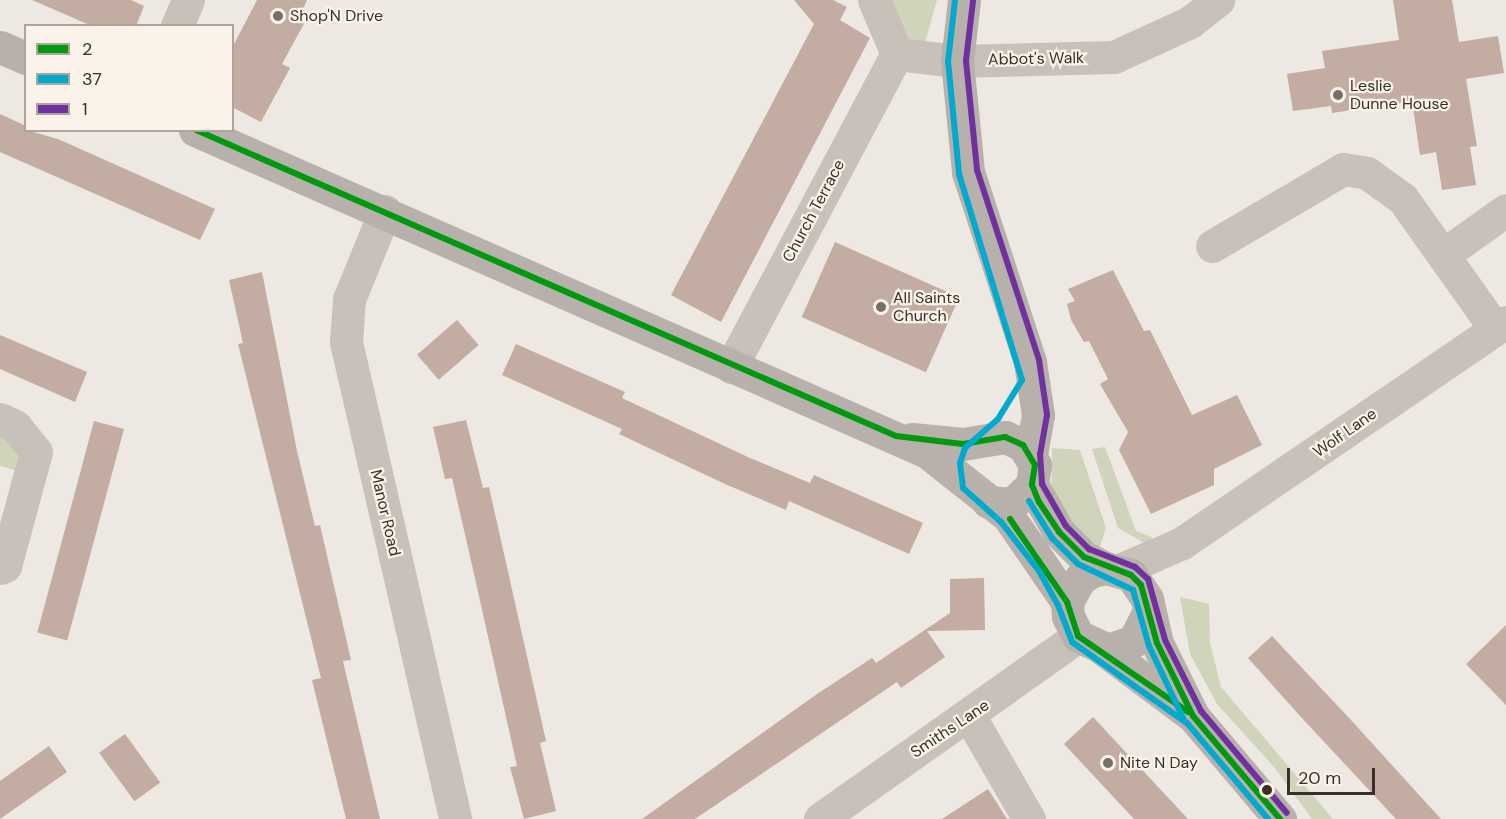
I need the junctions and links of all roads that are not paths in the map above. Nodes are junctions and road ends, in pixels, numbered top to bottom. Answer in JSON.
{"nodes":[{"id":1,"x":188,"y":0,"type":"edge"},
{"id":2,"x":874,"y":0,"type":"edge"},
{"id":3,"x":964,"y":0,"type":"edge"},
{"id":4,"x":1218,"y":0,"type":"edge"},
{"id":5,"x":178,"y":24,"type":"edge"},
{"id":6,"x":0,"y":47,"type":"edge"},
{"id":7,"x":897,"y":54,"type":"junction"},
{"id":8,"x":24,"y":57,"type":"edge"},
{"id":9,"x":957,"y":61,"type":"junction"},
{"id":10,"x":200,"y":132,"type":"edge"},
{"id":11,"x":1506,"y":210,"type":"edge"},
{"id":12,"x":385,"y":211,"type":"junction"},
{"id":13,"x":1212,"y":246,"type":"dead end"},
{"id":14,"x":1443,"y":255,"type":"junction"},
{"id":15,"x":1500,"y":325,"type":"edge"},
{"id":16,"x":731,"y":367,"type":"junction"},
{"id":17,"x":1032,"y":381,"type":"junction"},
{"id":18,"x":0,"y":419,"type":"edge"},
{"id":19,"x":896,"y":436,"type":"junction"},
{"id":20,"x":988,"y":441,"type":"junction"},
{"id":21,"x":1031,"y":470,"type":"junction"},
{"id":22,"x":980,"y":494,"type":"junction"},
{"id":23,"x":1182,"y":543,"type":"junction"},
{"id":24,"x":0,"y":568,"type":"edge"},
{"id":25,"x":1113,"y":569,"type":"junction"},
{"id":26,"x":1067,"y":602,"type":"junction"},
{"id":27,"x":1148,"y":606,"type":"junction"},
{"id":28,"x":1090,"y":643,"type":"junction"},
{"id":29,"x":1193,"y":716,"type":"junction"},
{"id":30,"x":970,"y":717,"type":"junction"},
{"id":31,"x":455,"y":819,"type":"edge"},
{"id":32,"x":820,"y":819,"type":"edge"},
{"id":33,"x":1029,"y":819,"type":"edge"},
{"id":34,"x":1280,"y":819,"type":"edge"}],
"edges":[{"from":1,"to":5,"type":"street"},
{"from":2,"to":7,"type":"street"},
{"from":3,"to":9,"type":"main road"},
{"from":4,"to":9,"type":"street","name":"Abbot's Walk"},
{"from":6,"to":8,"type":"main road"},
{"from":7,"to":9,"type":"street","name":"Abbot's Walk"},
{"from":7,"to":16,"type":"street","name":"Church Terrace"},
{"from":9,"to":17,"type":"main road"},
{"from":10,"to":12,"type":"main road"},
{"from":11,"to":14,"type":"street"},
{"from":12,"to":16,"type":"main road"},
{"from":12,"to":31,"type":"street","name":"Manor Road"},
{"from":13,"to":14,"type":"street"},
{"from":14,"to":15,"type":"street"},
{"from":15,"to":23,"type":"street","name":"Wolf Lane"},
{"from":16,"to":19,"type":"main road"},
{"from":17,"to":20,"type":"main road"},
{"from":17,"to":21,"type":"main road"},
{"from":18,"to":24,"type":"street"},
{"from":19,"to":20,"type":"main road"},
{"from":19,"to":22,"type":"main road"},
{"from":20,"to":21,"type":"main road"},
{"from":20,"to":22,"type":"main road"},
{"from":21,"to":22,"type":"main road"},
{"from":21,"to":25,"type":"main road"},
{"from":22,"to":26,"type":"main road"},
{"from":23,"to":25,"type":"street","name":"Wolf Lane"},
{"from":23,"to":27,"type":"street","name":"Wolf Lane"},
{"from":25,"to":26,"type":"main road"},
{"from":25,"to":27,"type":"main road"},
{"from":26,"to":28,"type":"main road"},
{"from":27,"to":28,"type":"main road"},
{"from":27,"to":29,"type":"main road"},
{"from":28,"to":29,"type":"main road"},
{"from":28,"to":30,"type":"street","name":"Smiths Lane"},
{"from":29,"to":34,"type":"main road"},
{"from":30,"to":32,"type":"street","name":"Smiths Lane"},
{"from":30,"to":33,"type":"street"}]}
